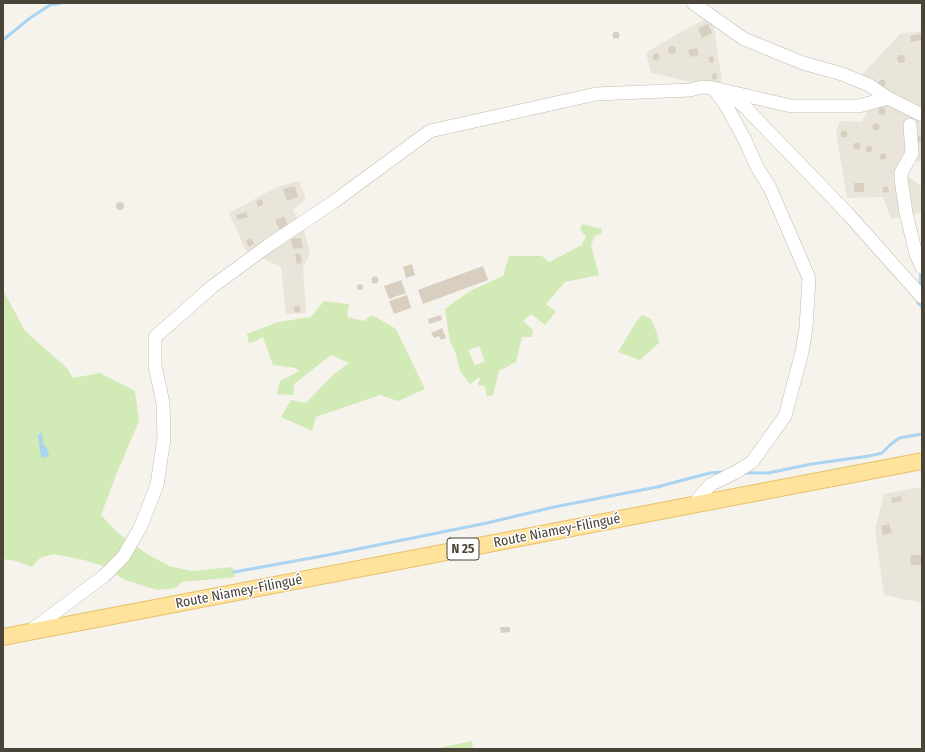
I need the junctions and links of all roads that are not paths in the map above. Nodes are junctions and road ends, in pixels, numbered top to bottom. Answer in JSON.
{"nodes":[{"id":1,"x":693,"y":3,"type":"edge"},
{"id":2,"x":713,"y":88,"type":"junction"},
{"id":3,"x":726,"y":91,"type":"junction"},
{"id":4,"x":888,"y":98,"type":"junction"},
{"id":5,"x":922,"y":115,"type":"edge"},
{"id":6,"x":910,"y":125,"type":"dead end"},
{"id":7,"x":922,"y":268,"type":"edge"},
{"id":8,"x":922,"y":297,"type":"edge"},
{"id":9,"x":922,"y":461,"type":"edge"},
{"id":10,"x":694,"y":504,"type":"junction"},
{"id":11,"x":29,"y":632,"type":"junction"},
{"id":12,"x":3,"y":637,"type":"edge"}],
"edges":[{"from":1,"to":4,"type":"street"},
{"from":2,"to":3,"type":"street"},
{"from":2,"to":10,"type":"street"},
{"from":2,"to":11,"type":"street"},
{"from":3,"to":4,"type":"street"},
{"from":3,"to":8,"type":"street"},
{"from":4,"to":5,"type":"street"},
{"from":6,"to":7,"type":"street"},
{"from":9,"to":10,"type":"main road","name":"Route Niamey-Filingué","number":"N 25"},
{"from":10,"to":11,"type":"main road","name":"Route Niamey-Filingué","number":"N 25"},
{"from":11,"to":12,"type":"main road","name":"Route Niamey-Filingué","number":"N 25"}]}
